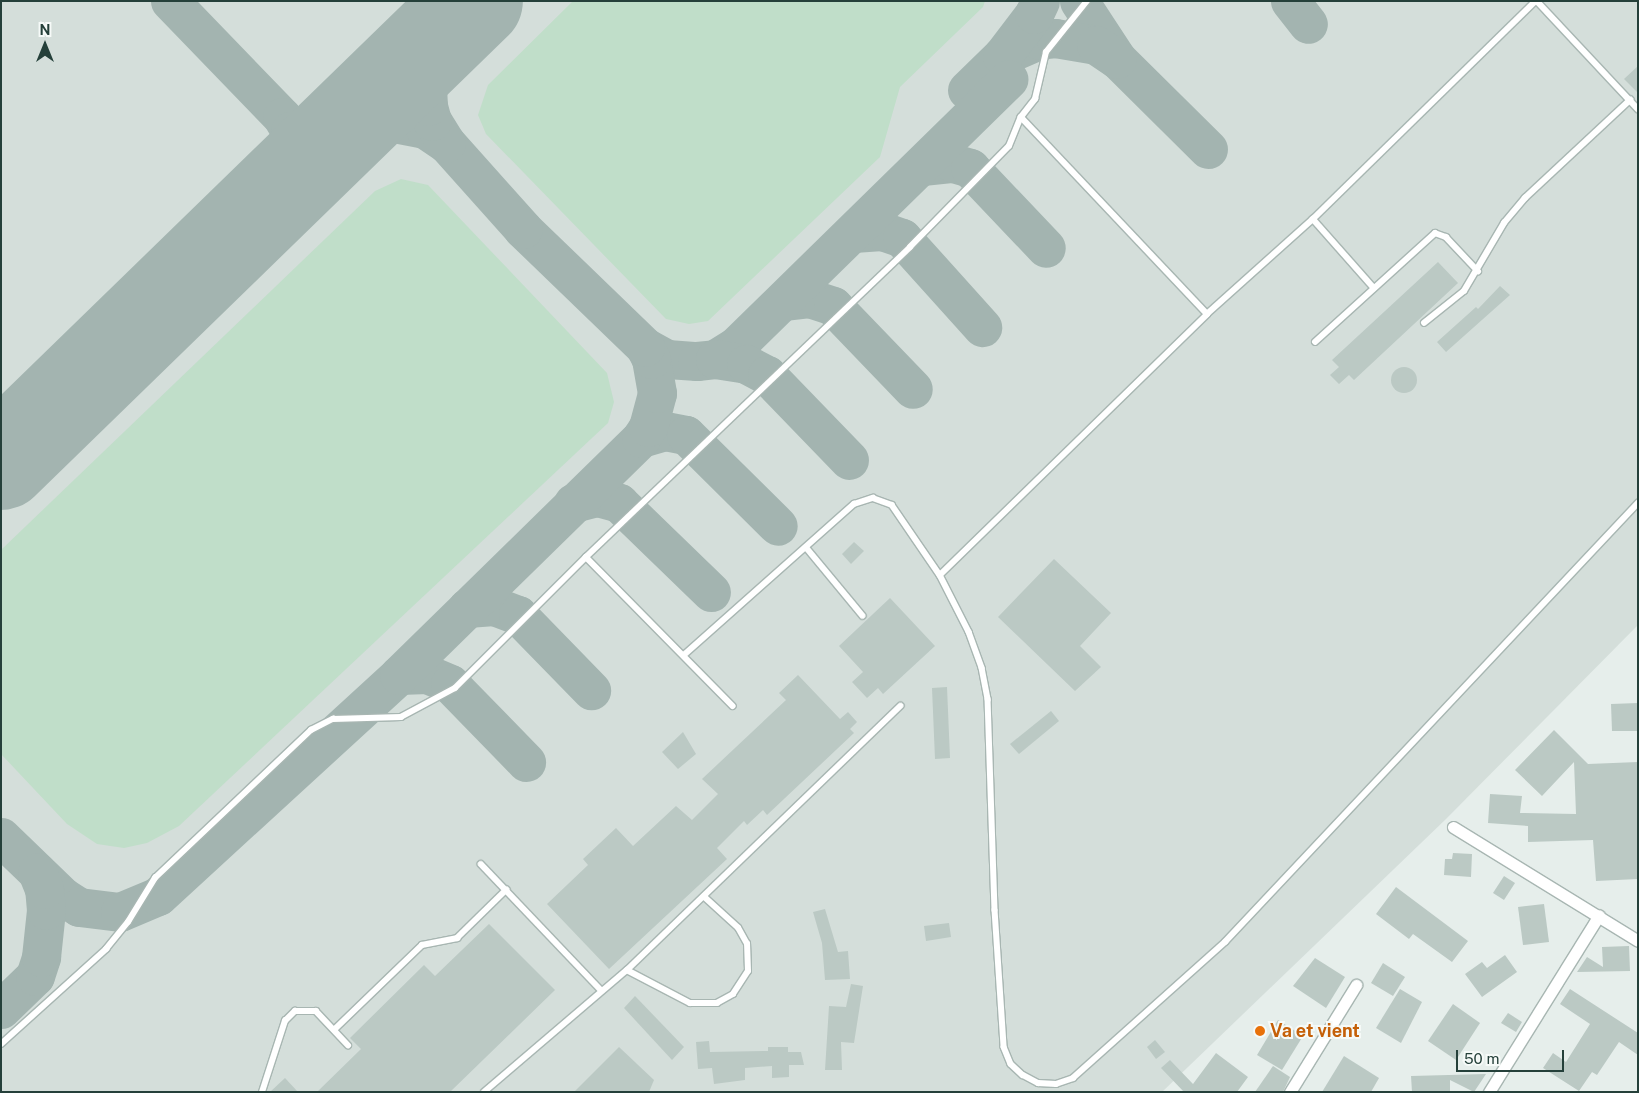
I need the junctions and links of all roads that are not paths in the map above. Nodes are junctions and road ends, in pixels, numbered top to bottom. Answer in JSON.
{"nodes":[{"id":1,"x":1087,"y":1,"type":"edge"},
{"id":2,"x":1536,"y":1,"type":"edge"},
{"id":3,"x":1630,"y":100,"type":"junction"},
{"id":4,"x":1638,"y":109,"type":"edge"},
{"id":5,"x":1021,"y":117,"type":"junction"},
{"id":6,"x":1313,"y":218,"type":"junction"},
{"id":7,"x":1478,"y":270,"type":"junction"},
{"id":8,"x":1374,"y":288,"type":"junction"},
{"id":9,"x":1208,"y":314,"type":"junction"},
{"id":10,"x":1424,"y":324,"type":"dead end"},
{"id":11,"x":1315,"y":342,"type":"dead end"},
{"id":12,"x":1638,"y":503,"type":"edge"},
{"id":13,"x":806,"y":547,"type":"junction"},
{"id":14,"x":586,"y":557,"type":"junction"},
{"id":15,"x":940,"y":575,"type":"junction"},
{"id":16,"x":863,"y":616,"type":"dead end"},
{"id":17,"x":685,"y":654,"type":"junction"},
{"id":18,"x":733,"y":706,"type":"dead end"},
{"id":19,"x":900,"y":706,"type":"dead end"},
{"id":20,"x":1453,"y":827,"type":"dead end"},
{"id":21,"x":481,"y":864,"type":"dead end"},
{"id":22,"x":506,"y":890,"type":"junction"},
{"id":23,"x":704,"y":897,"type":"junction"},
{"id":24,"x":1599,"y":915,"type":"junction"},
{"id":25,"x":1638,"y":941,"type":"edge"},
{"id":26,"x":627,"y":970,"type":"junction"},
{"id":27,"x":1356,"y":984,"type":"dead end"},
{"id":28,"x":601,"y":990,"type":"junction"},
{"id":29,"x":334,"y":1030,"type":"junction"},
{"id":30,"x":1,"y":1044,"type":"edge"},
{"id":31,"x":348,"y":1045,"type":"dead end"},
{"id":32,"x":262,"y":1092,"type":"edge"},
{"id":33,"x":484,"y":1092,"type":"edge"},
{"id":34,"x":1290,"y":1092,"type":"edge"},
{"id":35,"x":1489,"y":1092,"type":"edge"}],
"edges":[{"from":1,"to":5,"type":"lane"},
{"from":2,"to":3,"type":"lane"},
{"from":2,"to":6,"type":"lane"},
{"from":3,"to":4,"type":"lane"},
{"from":3,"to":7,"type":"lane"},
{"from":5,"to":9,"type":"lane"},
{"from":5,"to":14,"type":"lane"},
{"from":6,"to":8,"type":"lane"},
{"from":6,"to":9,"type":"lane"},
{"from":7,"to":8,"type":"lane"},
{"from":7,"to":10,"type":"lane"},
{"from":8,"to":11,"type":"lane"},
{"from":9,"to":15,"type":"lane"},
{"from":12,"to":15,"type":"lane"},
{"from":13,"to":15,"type":"lane"},
{"from":13,"to":16,"type":"lane"},
{"from":13,"to":17,"type":"lane"},
{"from":14,"to":17,"type":"lane"},
{"from":14,"to":30,"type":"lane"},
{"from":17,"to":18,"type":"lane"},
{"from":19,"to":23,"type":"lane"},
{"from":20,"to":24,"type":"street"},
{"from":21,"to":22,"type":"lane"},
{"from":22,"to":28,"type":"lane"},
{"from":22,"to":29,"type":"lane"},
{"from":23,"to":26,"type":"lane"},
{"from":23,"to":26,"type":"lane"},
{"from":24,"to":25,"type":"street"},
{"from":24,"to":35,"type":"street"},
{"from":26,"to":28,"type":"lane"},
{"from":27,"to":34,"type":"street"},
{"from":28,"to":33,"type":"lane"},
{"from":29,"to":31,"type":"lane"},
{"from":29,"to":32,"type":"lane"}]}
